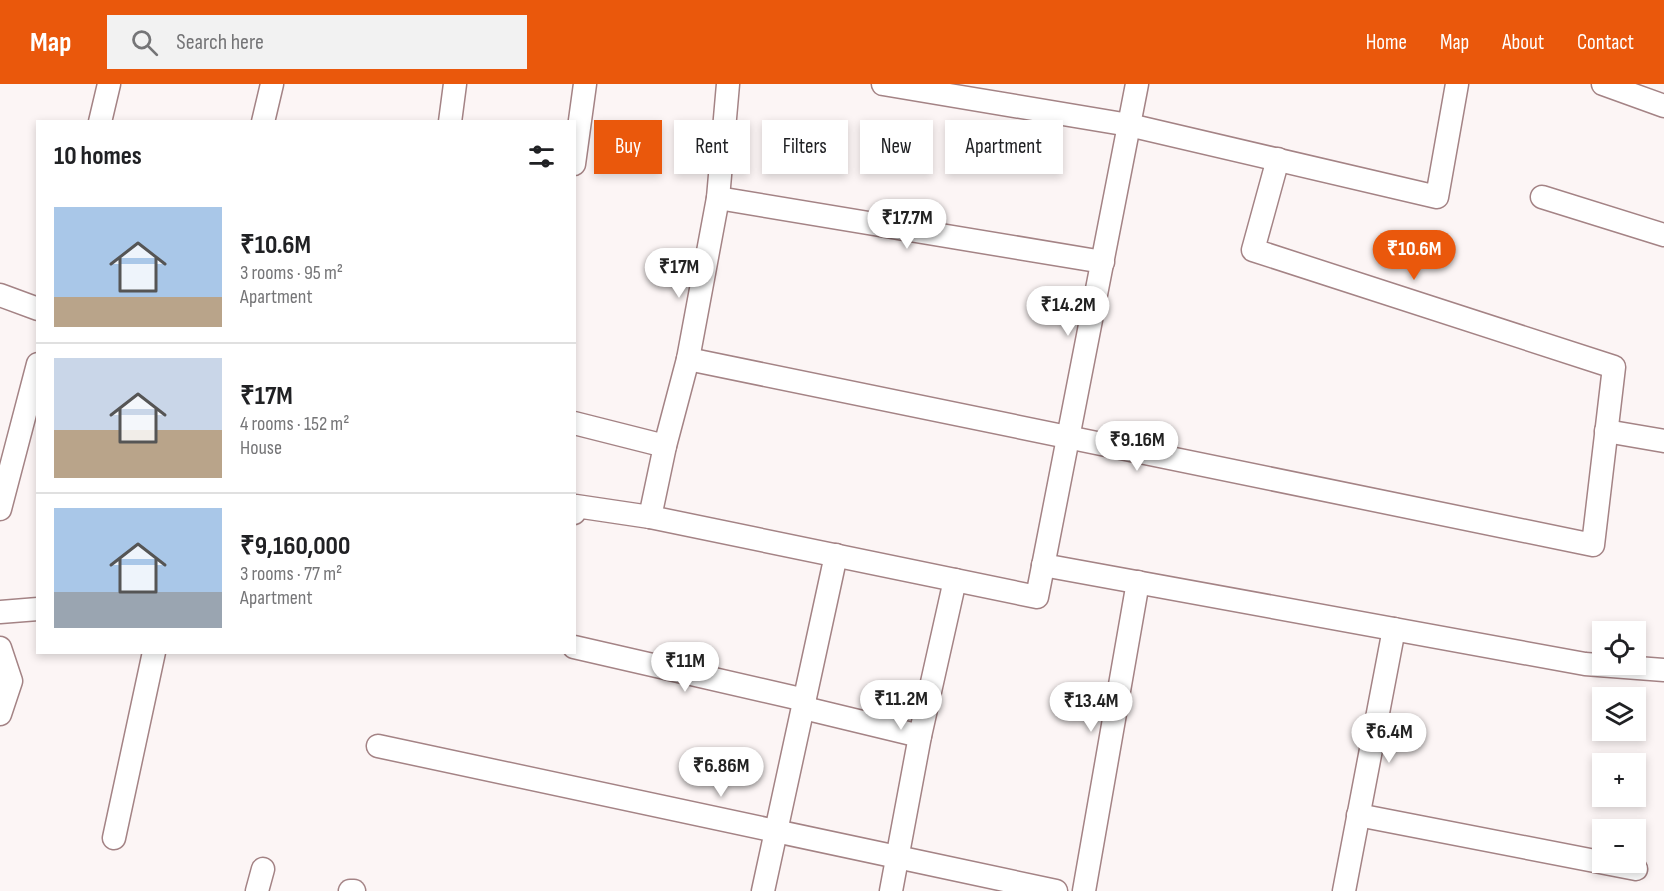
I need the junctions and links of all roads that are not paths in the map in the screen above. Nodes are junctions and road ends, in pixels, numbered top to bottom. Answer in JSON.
{"nodes":[{"id":1,"x":109,"y":84,"type":"edge"},
{"id":2,"x":272,"y":84,"type":"edge"},
{"id":3,"x":455,"y":84,"type":"edge"},
{"id":4,"x":585,"y":84,"type":"edge"},
{"id":5,"x":728,"y":84,"type":"edge"},
{"id":6,"x":883,"y":84,"type":"edge"},
{"id":7,"x":1137,"y":84,"type":"edge"},
{"id":8,"x":1457,"y":84,"type":"edge"},
{"id":9,"x":1603,"y":84,"type":"edge"},
{"id":10,"x":1664,"y":106,"type":"edge"},
{"id":11,"x":100,"y":120,"type":"edge"},
{"id":12,"x":263,"y":120,"type":"edge"},
{"id":13,"x":450,"y":120,"type":"edge"},
{"id":14,"x":1129,"y":125,"type":"junction"},
{"id":15,"x":576,"y":149,"type":"edge"},
{"id":16,"x":1278,"y":159,"type":"junction"},
{"id":17,"x":1542,"y":197,"type":"dead end"},
{"id":18,"x":718,"y":198,"type":"junction"},
{"id":19,"x":1664,"y":235,"type":"edge"},
{"id":20,"x":1103,"y":262,"type":"junction"},
{"id":21,"x":0,"y":295,"type":"edge"},
{"id":22,"x":36,"y":308,"type":"edge"},
{"id":23,"x":688,"y":359,"type":"junction"},
{"id":24,"x":36,"y":372,"type":"edge"},
{"id":25,"x":576,"y":424,"type":"edge"},
{"id":26,"x":1606,"y":431,"type":"junction"},
{"id":27,"x":1069,"y":437,"type":"junction"},
{"id":28,"x":1664,"y":441,"type":"edge"},
{"id":29,"x":665,"y":446,"type":"junction"},
{"id":30,"x":576,"y":506,"type":"edge"},
{"id":31,"x":0,"y":509,"type":"edge"},
{"id":32,"x":651,"y":517,"type":"junction"},
{"id":33,"x":836,"y":555,"type":"junction"},
{"id":34,"x":1043,"y":565,"type":"junction"},
{"id":35,"x":955,"y":580,"type":"junction"},
{"id":36,"x":1138,"y":582,"type":"junction"},
{"id":37,"x":36,"y":609,"type":"edge"},
{"id":38,"x":0,"y":612,"type":"edge"},
{"id":39,"x":1394,"y":629,"type":"junction"},
{"id":40,"x":576,"y":647,"type":"edge"},
{"id":41,"x":0,"y":648,"type":"edge"},
{"id":42,"x":154,"y":654,"type":"edge"},
{"id":43,"x":1664,"y":670,"type":"edge"},
{"id":44,"x":804,"y":704,"type":"junction"},
{"id":45,"x":0,"y":714,"type":"edge"},
{"id":46,"x":921,"y":736,"type":"junction"},
{"id":47,"x":378,"y":746,"type":"dead end"},
{"id":48,"x":1358,"y":814,"type":"junction"},
{"id":49,"x":777,"y":830,"type":"junction"},
{"id":50,"x":114,"y":838,"type":"dead end"},
{"id":51,"x":898,"y":856,"type":"junction"},
{"id":52,"x":1592,"y":860,"type":"edge"},
{"id":53,"x":263,"y":869,"type":"dead end"},
{"id":54,"x":257,"y":891,"type":"edge"},
{"id":55,"x":350,"y":891,"type":"edge"},
{"id":56,"x":354,"y":891,"type":"edge"},
{"id":57,"x":763,"y":891,"type":"edge"},
{"id":58,"x":891,"y":891,"type":"edge"},
{"id":59,"x":1056,"y":891,"type":"edge"},
{"id":60,"x":1083,"y":891,"type":"edge"},
{"id":61,"x":1344,"y":891,"type":"edge"}],
"edges":[{"from":1,"to":11,"type":"street"},
{"from":2,"to":12,"type":"street"},
{"from":3,"to":13,"type":"street"},
{"from":4,"to":15,"type":"street"},
{"from":5,"to":18,"type":"street"},
{"from":6,"to":14,"type":"street"},
{"from":7,"to":14,"type":"street"},
{"from":8,"to":16,"type":"street"},
{"from":9,"to":10,"type":"street"},
{"from":14,"to":16,"type":"street"},
{"from":14,"to":20,"type":"street"},
{"from":16,"to":26,"type":"street"},
{"from":17,"to":19,"type":"street"},
{"from":18,"to":20,"type":"street"},
{"from":18,"to":23,"type":"street"},
{"from":20,"to":27,"type":"street"},
{"from":21,"to":22,"type":"street"},
{"from":23,"to":27,"type":"street"},
{"from":23,"to":29,"type":"street"},
{"from":24,"to":31,"type":"street"},
{"from":25,"to":29,"type":"street"},
{"from":26,"to":27,"type":"street"},
{"from":26,"to":28,"type":"street"},
{"from":27,"to":34,"type":"street"},
{"from":29,"to":32,"type":"street"},
{"from":30,"to":32,"type":"street"},
{"from":32,"to":33,"type":"street"},
{"from":33,"to":35,"type":"street"},
{"from":33,"to":44,"type":"street"},
{"from":34,"to":35,"type":"street"},
{"from":34,"to":36,"type":"street"},
{"from":35,"to":46,"type":"street"},
{"from":36,"to":39,"type":"street"},
{"from":36,"to":60,"type":"street"},
{"from":37,"to":38,"type":"street"},
{"from":39,"to":43,"type":"street"},
{"from":39,"to":48,"type":"street"},
{"from":40,"to":44,"type":"street"},
{"from":41,"to":45,"type":"street"},
{"from":42,"to":50,"type":"street"},
{"from":44,"to":46,"type":"street"},
{"from":44,"to":49,"type":"street"},
{"from":46,"to":51,"type":"street"},
{"from":47,"to":49,"type":"street"},
{"from":48,"to":52,"type":"street"},
{"from":48,"to":61,"type":"street"},
{"from":49,"to":51,"type":"street"},
{"from":49,"to":57,"type":"street"},
{"from":51,"to":58,"type":"street"},
{"from":51,"to":59,"type":"street"},
{"from":53,"to":54,"type":"street"},
{"from":55,"to":56,"type":"street"}]}
